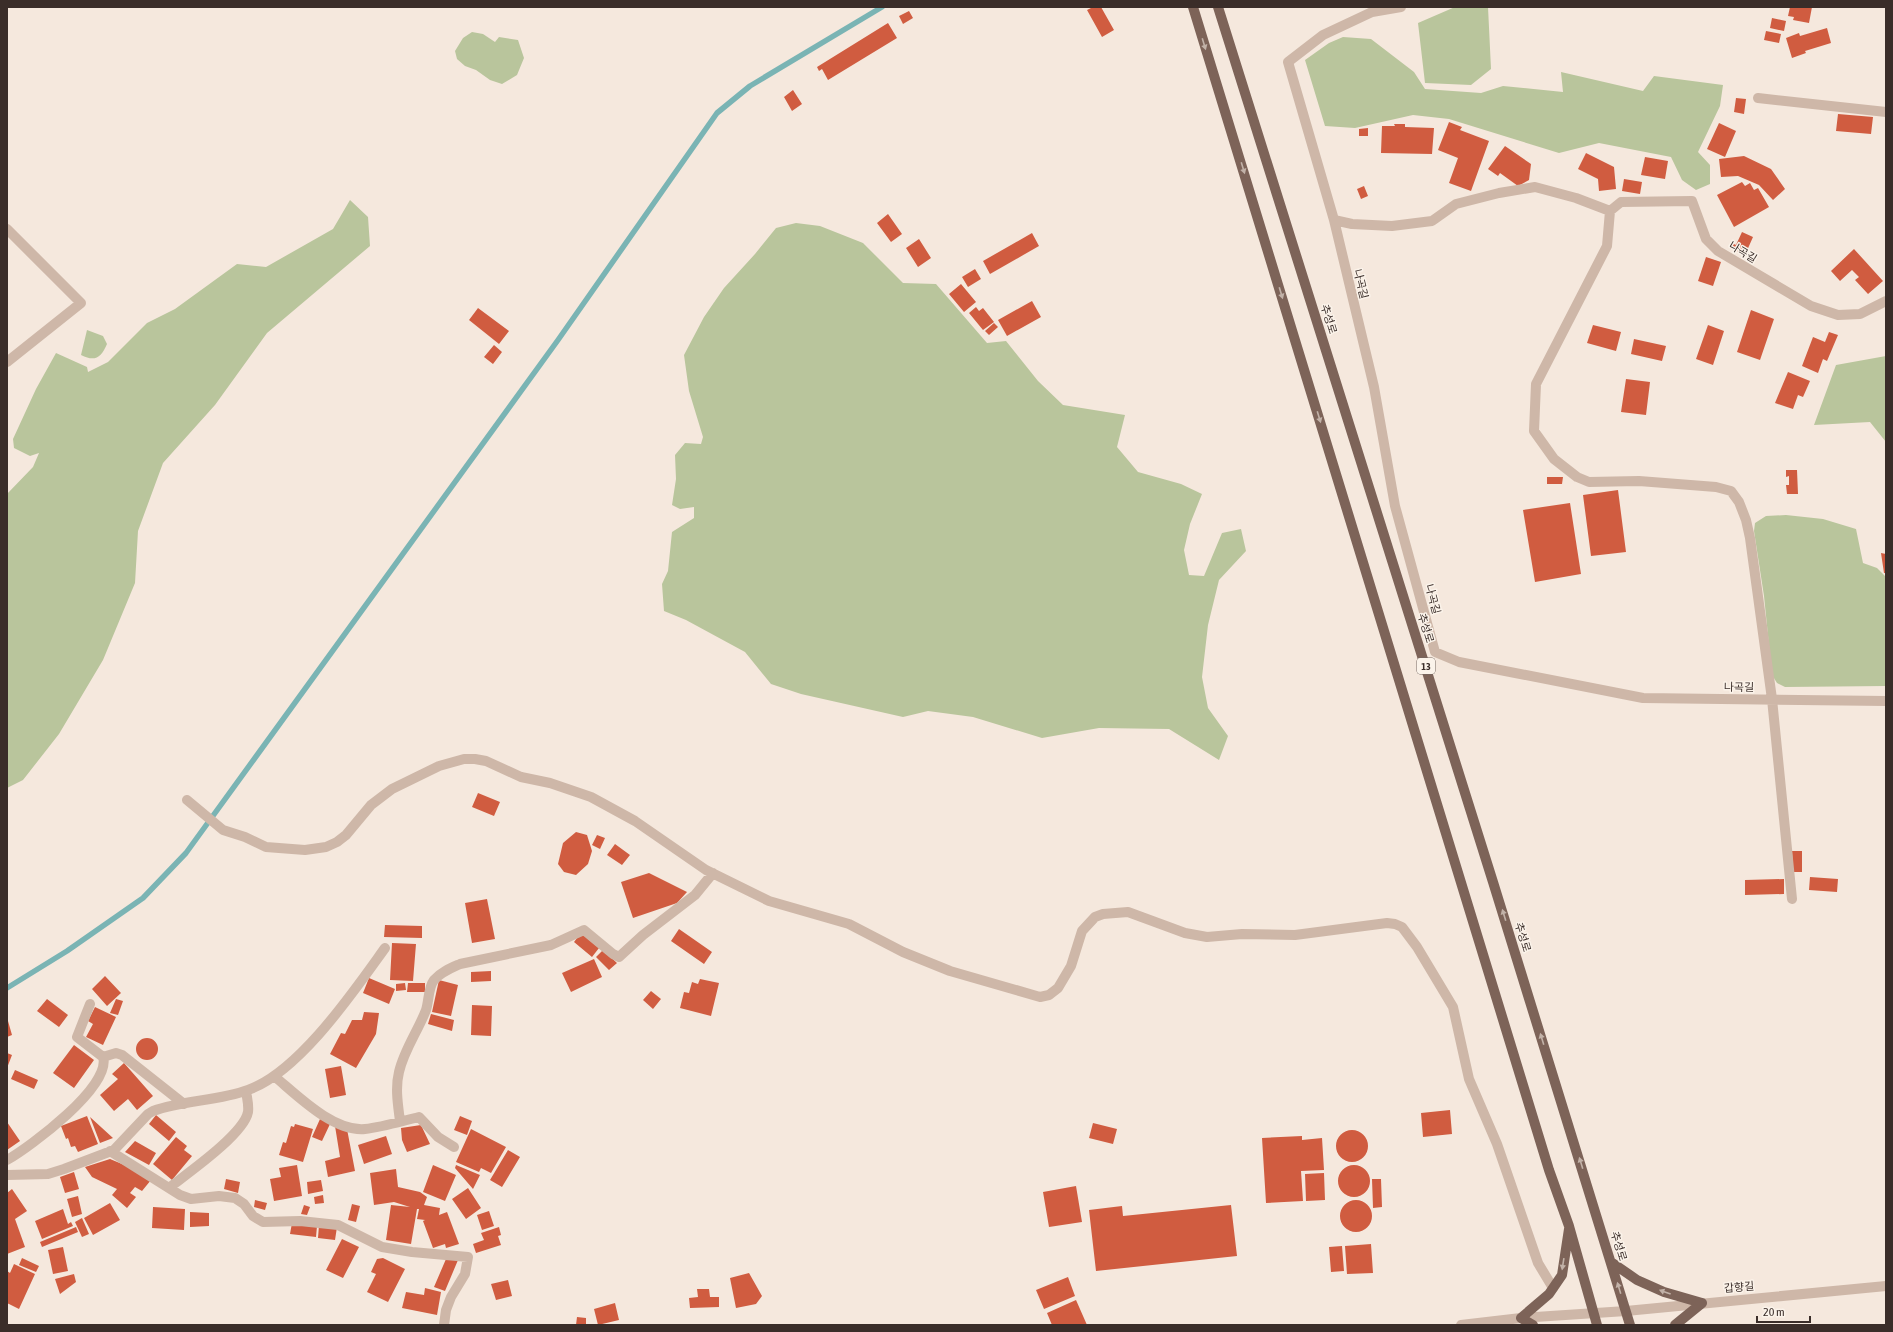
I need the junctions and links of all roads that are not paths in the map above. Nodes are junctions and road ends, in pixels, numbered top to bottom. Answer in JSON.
{"nodes":[{"id":1,"x":1193,"y":7,"type":"edge"},
{"id":2,"x":1218,"y":7,"type":"edge"},
{"id":3,"x":1401,"y":7,"type":"edge"},
{"id":4,"x":1758,"y":98,"type":"dead end"},
{"id":5,"x":1886,"y":112,"type":"edge"},
{"id":6,"x":1610,"y":211,"type":"junction"},
{"id":7,"x":1334,"y":220,"type":"junction"},
{"id":8,"x":7,"y":229,"type":"edge"},
{"id":9,"x":1886,"y":301,"type":"edge"},
{"id":10,"x":7,"y":362,"type":"edge"},
{"id":11,"x":1772,"y":700,"type":"junction"},
{"id":12,"x":1886,"y":701,"type":"edge"},
{"id":13,"x":187,"y":800,"type":"dead end"},
{"id":14,"x":713,"y":873,"type":"junction"},
{"id":15,"x":1792,"y":899,"type":"dead end"},
{"id":16,"x":385,"y":948,"type":"dead end"},
{"id":17,"x":90,"y":1004,"type":"dead end"},
{"id":18,"x":103,"y":1057,"type":"junction"},
{"id":19,"x":274,"y":1076,"type":"junction"},
{"id":20,"x":246,"y":1091,"type":"junction"},
{"id":21,"x":184,"y":1104,"type":"junction"},
{"id":22,"x":400,"y":1121,"type":"junction"},
{"id":23,"x":454,"y":1147,"type":"dead end"},
{"id":24,"x":110,"y":1151,"type":"junction"},
{"id":25,"x":7,"y":1160,"type":"edge"},
{"id":26,"x":7,"y":1175,"type":"edge"},
{"id":27,"x":170,"y":1187,"type":"junction"},
{"id":28,"x":1570,"y":1226,"type":"junction"},
{"id":29,"x":1611,"y":1262,"type":"junction"},
{"id":30,"x":1886,"y":1286,"type":"edge"},
{"id":31,"x":1553,"y":1288,"type":"junction"},
{"id":32,"x":1702,"y":1303,"type":"junction"},
{"id":33,"x":1626,"y":1311,"type":"junction"},
{"id":34,"x":1593,"y":1313,"type":"junction"},
{"id":35,"x":1521,"y":1318,"type":"junction"},
{"id":36,"x":444,"y":1325,"type":"edge"},
{"id":37,"x":1461,"y":1325,"type":"edge"},
{"id":38,"x":1533,"y":1325,"type":"edge"},
{"id":39,"x":1597,"y":1325,"type":"edge"},
{"id":40,"x":1630,"y":1325,"type":"edge"},
{"id":41,"x":1675,"y":1325,"type":"edge"}],
"edges":[{"from":1,"to":28,"type":"main road","one_way":true},
{"from":29,"to":2,"type":"main road","name":"추성로","number":"13","one_way":true},
{"from":3,"to":7,"type":"street","name":"나곡길"},
{"from":4,"to":5,"type":"street"},
{"from":6,"to":7,"type":"street"},
{"from":6,"to":9,"type":"street","name":"나곡길"},
{"from":6,"to":11,"type":"street","name":"나곡길"},
{"from":7,"to":11,"type":"street","name":"나곡길"},
{"from":8,"to":10,"type":"street"},
{"from":11,"to":12,"type":"street","name":"나곡길"},
{"from":11,"to":15,"type":"street","name":"나곡길"},
{"from":13,"to":14,"type":"street"},
{"from":14,"to":22,"type":"street"},
{"from":14,"to":31,"type":"street"},
{"from":16,"to":19,"type":"street"},
{"from":17,"to":18,"type":"street"},
{"from":18,"to":21,"type":"street"},
{"from":18,"to":25,"type":"street"},
{"from":19,"to":20,"type":"street"},
{"from":19,"to":22,"type":"street"},
{"from":20,"to":21,"type":"street"},
{"from":20,"to":27,"type":"street"},
{"from":21,"to":24,"type":"street"},
{"from":22,"to":23,"type":"street"},
{"from":24,"to":26,"type":"street"},
{"from":24,"to":27,"type":"street"},
{"from":27,"to":36,"type":"street"},
{"from":28,"to":31,"type":"main road","one_way":true},
{"from":28,"to":34,"type":"main road"},
{"from":32,"to":29,"type":"main road","one_way":true},
{"from":33,"to":29,"type":"main road","name":"추성로","number":"13","one_way":true},
{"from":30,"to":32,"type":"street","name":"갑향길"},
{"from":31,"to":35,"type":"main road"},
{"from":32,"to":33,"type":"street","name":"갑향길"},
{"from":32,"to":41,"type":"main road"},
{"from":33,"to":34,"type":"street","name":"갑향길"},
{"from":33,"to":40,"type":"main road","name":"추성로","number":"13"},
{"from":34,"to":35,"type":"street","name":"갑향길"},
{"from":34,"to":39,"type":"main road"},
{"from":35,"to":37,"type":"street","name":"갑향길"},
{"from":35,"to":38,"type":"main road"}]}
